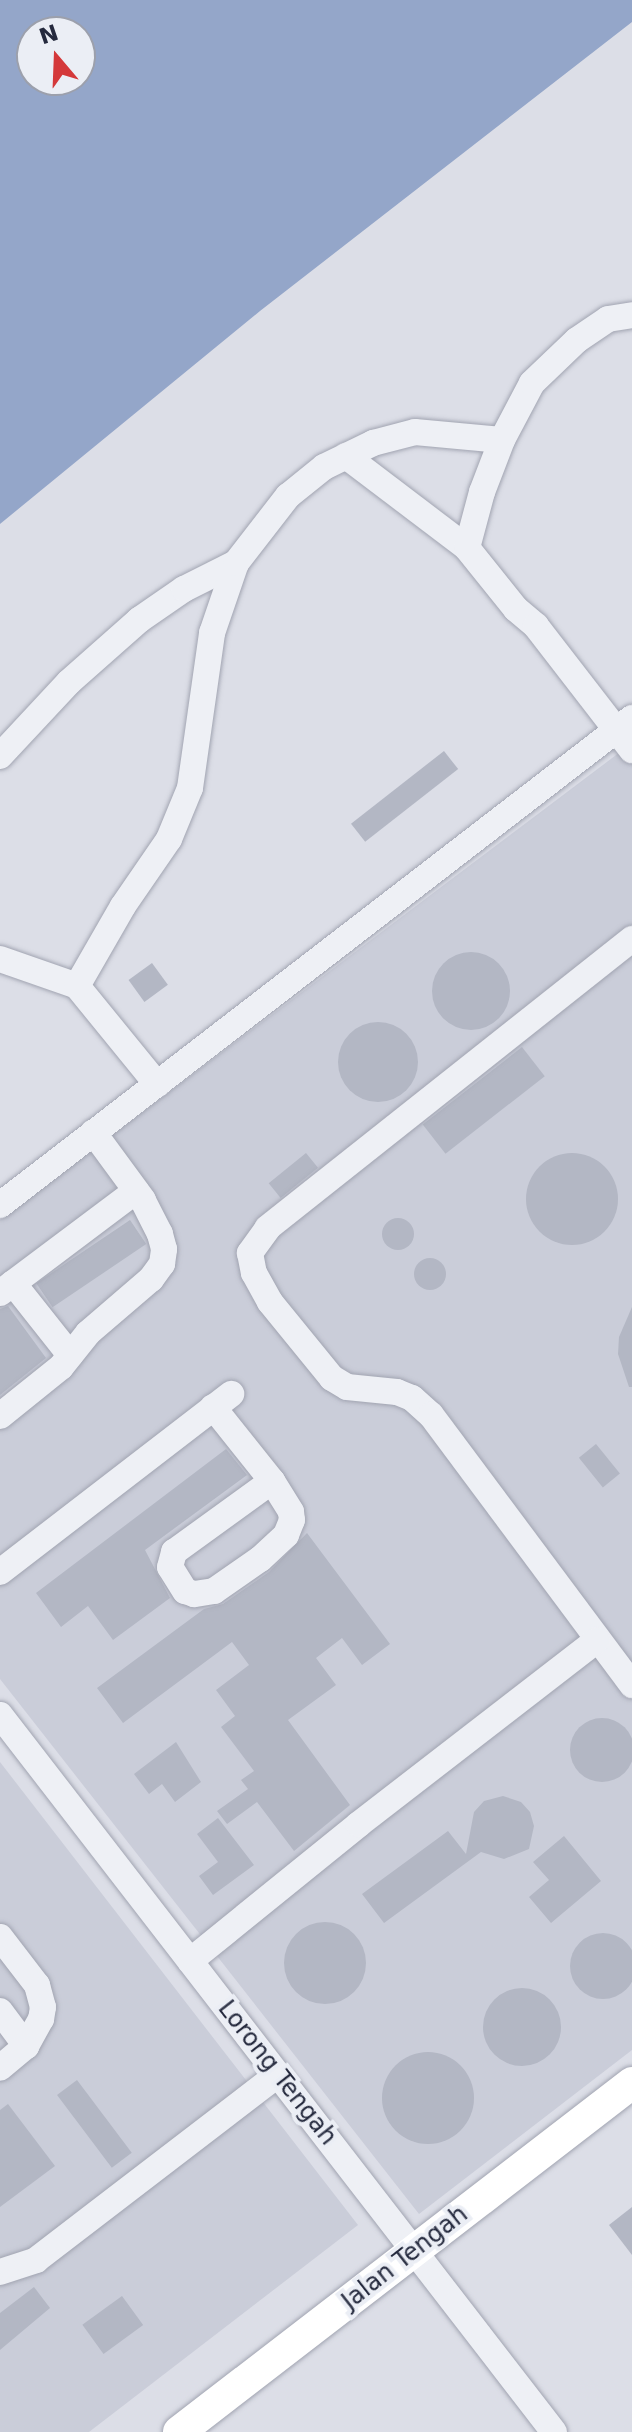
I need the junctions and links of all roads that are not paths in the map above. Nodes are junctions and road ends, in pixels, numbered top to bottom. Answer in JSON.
{"nodes":[{"id":1,"x":632,"y":315,"type":"edge"},
{"id":2,"x":502,"y":440,"type":"junction"},
{"id":3,"x":346,"y":456,"type":"junction"},
{"id":4,"x":467,"y":548,"type":"junction"},
{"id":5,"x":236,"y":563,"type":"junction"},
{"id":6,"x":627,"y":733,"type":"edge"},
{"id":7,"x":0,"y":756,"type":"edge"},
{"id":8,"x":632,"y":939,"type":"edge"},
{"id":9,"x":0,"y":959,"type":"edge"},
{"id":10,"x":77,"y":986,"type":"junction"},
{"id":11,"x":157,"y":1084,"type":"junction"},
{"id":12,"x":93,"y":1132,"type":"junction"},
{"id":13,"x":136,"y":1191,"type":"junction"},
{"id":14,"x":0,"y":1205,"type":"edge"},
{"id":15,"x":6,"y":1288,"type":"edge"},
{"id":16,"x":70,"y":1355,"type":"junction"},
{"id":17,"x":0,"y":1416,"type":"edge"},
{"id":18,"x":272,"y":1481,"type":"junction"},
{"id":19,"x":0,"y":1572,"type":"edge"},
{"id":20,"x":597,"y":1640,"type":"junction"},
{"id":21,"x":632,"y":1685,"type":"edge"},
{"id":22,"x":0,"y":1715,"type":"edge"},
{"id":23,"x":0,"y":1937,"type":"edge"},
{"id":24,"x":190,"y":1961,"type":"junction"},
{"id":25,"x":0,"y":2011,"type":"edge"},
{"id":26,"x":26,"y":2046,"type":"junction"},
{"id":27,"x":0,"y":2068,"type":"edge"},
{"id":28,"x":278,"y":2074,"type":"junction"},
{"id":29,"x":632,"y":2083,"type":"edge"},
{"id":30,"x":414,"y":2251,"type":"junction"},
{"id":31,"x":0,"y":2272,"type":"edge"},
{"id":32,"x":179,"y":2432,"type":"edge"},
{"id":33,"x":554,"y":2432,"type":"edge"}],
"edges":[{"from":1,"to":2,"type":"street"},
{"from":2,"to":3,"type":"street"},
{"from":2,"to":4,"type":"street"},
{"from":3,"to":4,"type":"street"},
{"from":3,"to":5,"type":"street"},
{"from":4,"to":6,"type":"street"},
{"from":5,"to":7,"type":"street"},
{"from":5,"to":10,"type":"street"},
{"from":6,"to":11,"type":"street"},
{"from":8,"to":20,"type":"street"},
{"from":9,"to":10,"type":"street"},
{"from":10,"to":11,"type":"street"},
{"from":11,"to":12,"type":"street"},
{"from":12,"to":13,"type":"street"},
{"from":12,"to":14,"type":"street"},
{"from":13,"to":15,"type":"street"},
{"from":13,"to":16,"type":"street"},
{"from":15,"to":16,"type":"street"},
{"from":16,"to":17,"type":"street"},
{"from":18,"to":18,"type":"street"},
{"from":18,"to":19,"type":"street"},
{"from":20,"to":21,"type":"street"},
{"from":20,"to":24,"type":"street"},
{"from":22,"to":24,"type":"street","name":"Lorong Tengah"},
{"from":23,"to":26,"type":"street"},
{"from":24,"to":28,"type":"street","name":"Lorong Tengah"},
{"from":25,"to":26,"type":"street"},
{"from":26,"to":27,"type":"street"},
{"from":28,"to":30,"type":"street","name":"Lorong Tengah"},
{"from":28,"to":31,"type":"street"},
{"from":29,"to":30,"type":"main road","name":"Jalan Tengah"},
{"from":30,"to":32,"type":"main road","name":"Jalan Tengah"},
{"from":30,"to":33,"type":"street","name":"Lorong Tengah"}]}
